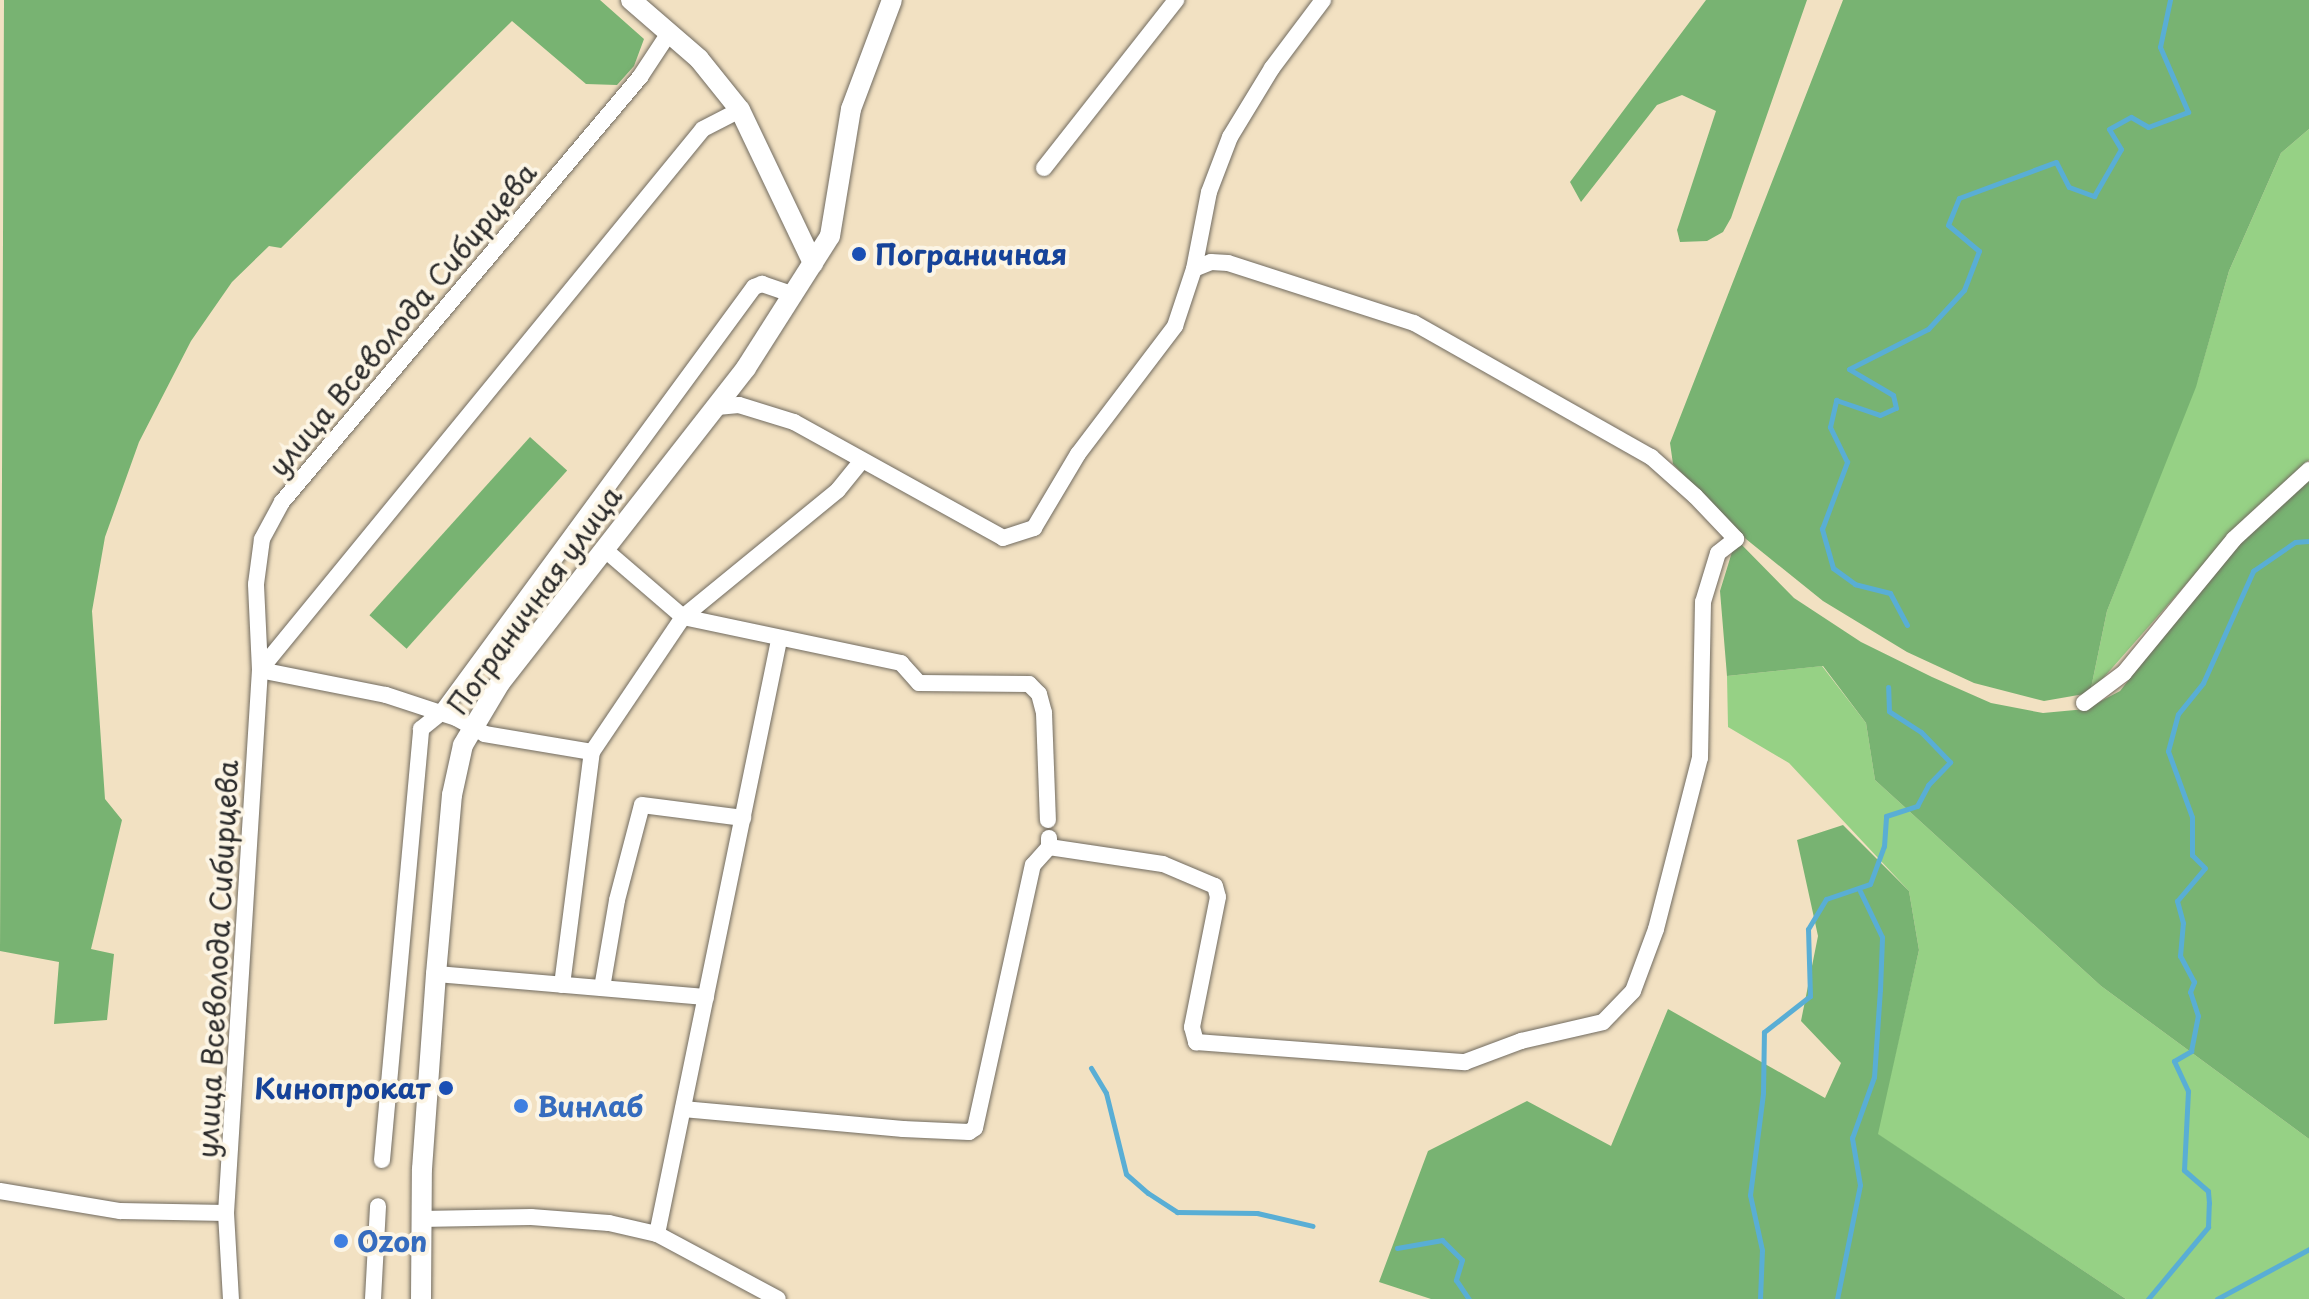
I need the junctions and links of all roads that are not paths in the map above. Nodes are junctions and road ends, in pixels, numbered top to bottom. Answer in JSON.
{"nodes":[{"id":1,"x":631,"y":0,"type":"edge"},
{"id":2,"x":892,"y":0,"type":"edge"},
{"id":3,"x":1176,"y":0,"type":"edge"},
{"id":4,"x":1323,"y":0,"type":"edge"},
{"id":5,"x":669,"y":33,"type":"junction"},
{"id":6,"x":740,"y":110,"type":"junction"},
{"id":7,"x":1044,"y":168,"type":"dead end"},
{"id":8,"x":813,"y":263,"type":"junction"},
{"id":9,"x":1194,"y":269,"type":"junction"},
{"id":10,"x":794,"y":295,"type":"junction"},
{"id":11,"x":717,"y":407,"type":"junction"},
{"id":12,"x":862,"y":460,"type":"junction"},
{"id":13,"x":2309,"y":470,"type":"edge"},
{"id":14,"x":604,"y":549,"type":"junction"},
{"id":15,"x":683,"y":617,"type":"junction"},
{"id":16,"x":779,"y":640,"type":"junction"},
{"id":17,"x":260,"y":670,"type":"junction"},
{"id":18,"x":2084,"y":703,"type":"dead end"},
{"id":19,"x":442,"y":712,"type":"junction"},
{"id":20,"x":472,"y":727,"type":"junction"},
{"id":21,"x":592,"y":752,"type":"junction"},
{"id":22,"x":743,"y":818,"type":"junction"},
{"id":23,"x":1048,"y":820,"type":"dead end"},
{"id":24,"x":436,"y":974,"type":"junction"},
{"id":25,"x":562,"y":985,"type":"junction"},
{"id":26,"x":602,"y":988,"type":"junction"},
{"id":27,"x":706,"y":997,"type":"junction"},
{"id":28,"x":683,"y":1109,"type":"junction"},
{"id":29,"x":382,"y":1160,"type":"dead end"},
{"id":30,"x":0,"y":1191,"type":"edge"},
{"id":31,"x":378,"y":1206,"type":"dead end"},
{"id":32,"x":228,"y":1208,"type":"junction"},
{"id":33,"x":420,"y":1219,"type":"junction"},
{"id":34,"x":657,"y":1234,"type":"junction"},
{"id":35,"x":231,"y":1299,"type":"edge"},
{"id":36,"x":373,"y":1299,"type":"edge"},
{"id":37,"x":421,"y":1299,"type":"edge"},
{"id":38,"x":778,"y":1299,"type":"edge"}],
"edges":[{"from":1,"to":5,"type":"main road"},
{"from":2,"to":8,"type":"main road","name":"Пограничная улица"},
{"from":3,"to":7,"type":"street"},
{"from":4,"to":9,"type":"street"},
{"from":5,"to":6,"type":"main road"},
{"from":5,"to":17,"type":"street","name":"улица Всеволода Сибирцева"},
{"from":6,"to":8,"type":"main road"},
{"from":6,"to":17,"type":"street"},
{"from":8,"to":10,"type":"main road","name":"Пограничная улица"},
{"from":9,"to":12,"type":"street"},
{"from":9,"to":28,"type":"street"},
{"from":10,"to":11,"type":"main road","name":"Пограничная улица"},
{"from":10,"to":19,"type":"street"},
{"from":11,"to":12,"type":"street"},
{"from":11,"to":14,"type":"main road","name":"Пограничная улица"},
{"from":12,"to":15,"type":"street"},
{"from":13,"to":18,"type":"street"},
{"from":14,"to":15,"type":"street"},
{"from":14,"to":20,"type":"main road","name":"Пограничная улица"},
{"from":15,"to":16,"type":"street"},
{"from":15,"to":21,"type":"street"},
{"from":16,"to":22,"type":"street"},
{"from":16,"to":23,"type":"street"},
{"from":17,"to":19,"type":"street"},
{"from":17,"to":32,"type":"street","name":"улица Всеволода Сибирцева"},
{"from":19,"to":20,"type":"street"},
{"from":19,"to":29,"type":"street"},
{"from":20,"to":21,"type":"street"},
{"from":20,"to":24,"type":"main road","name":"Пограничная улица"},
{"from":21,"to":25,"type":"street"},
{"from":22,"to":26,"type":"street"},
{"from":22,"to":27,"type":"street"},
{"from":24,"to":25,"type":"street"},
{"from":24,"to":33,"type":"main road","name":"Пограничная улица"},
{"from":25,"to":26,"type":"street"},
{"from":26,"to":27,"type":"street"},
{"from":27,"to":28,"type":"street"},
{"from":28,"to":34,"type":"street"},
{"from":30,"to":32,"type":"street"},
{"from":31,"to":36,"type":"street"},
{"from":32,"to":35,"type":"street","name":"улица Всеволода Сибирцева"},
{"from":33,"to":34,"type":"street"},
{"from":33,"to":37,"type":"main road","name":"Пограничная улица"},
{"from":34,"to":38,"type":"street"}]}
